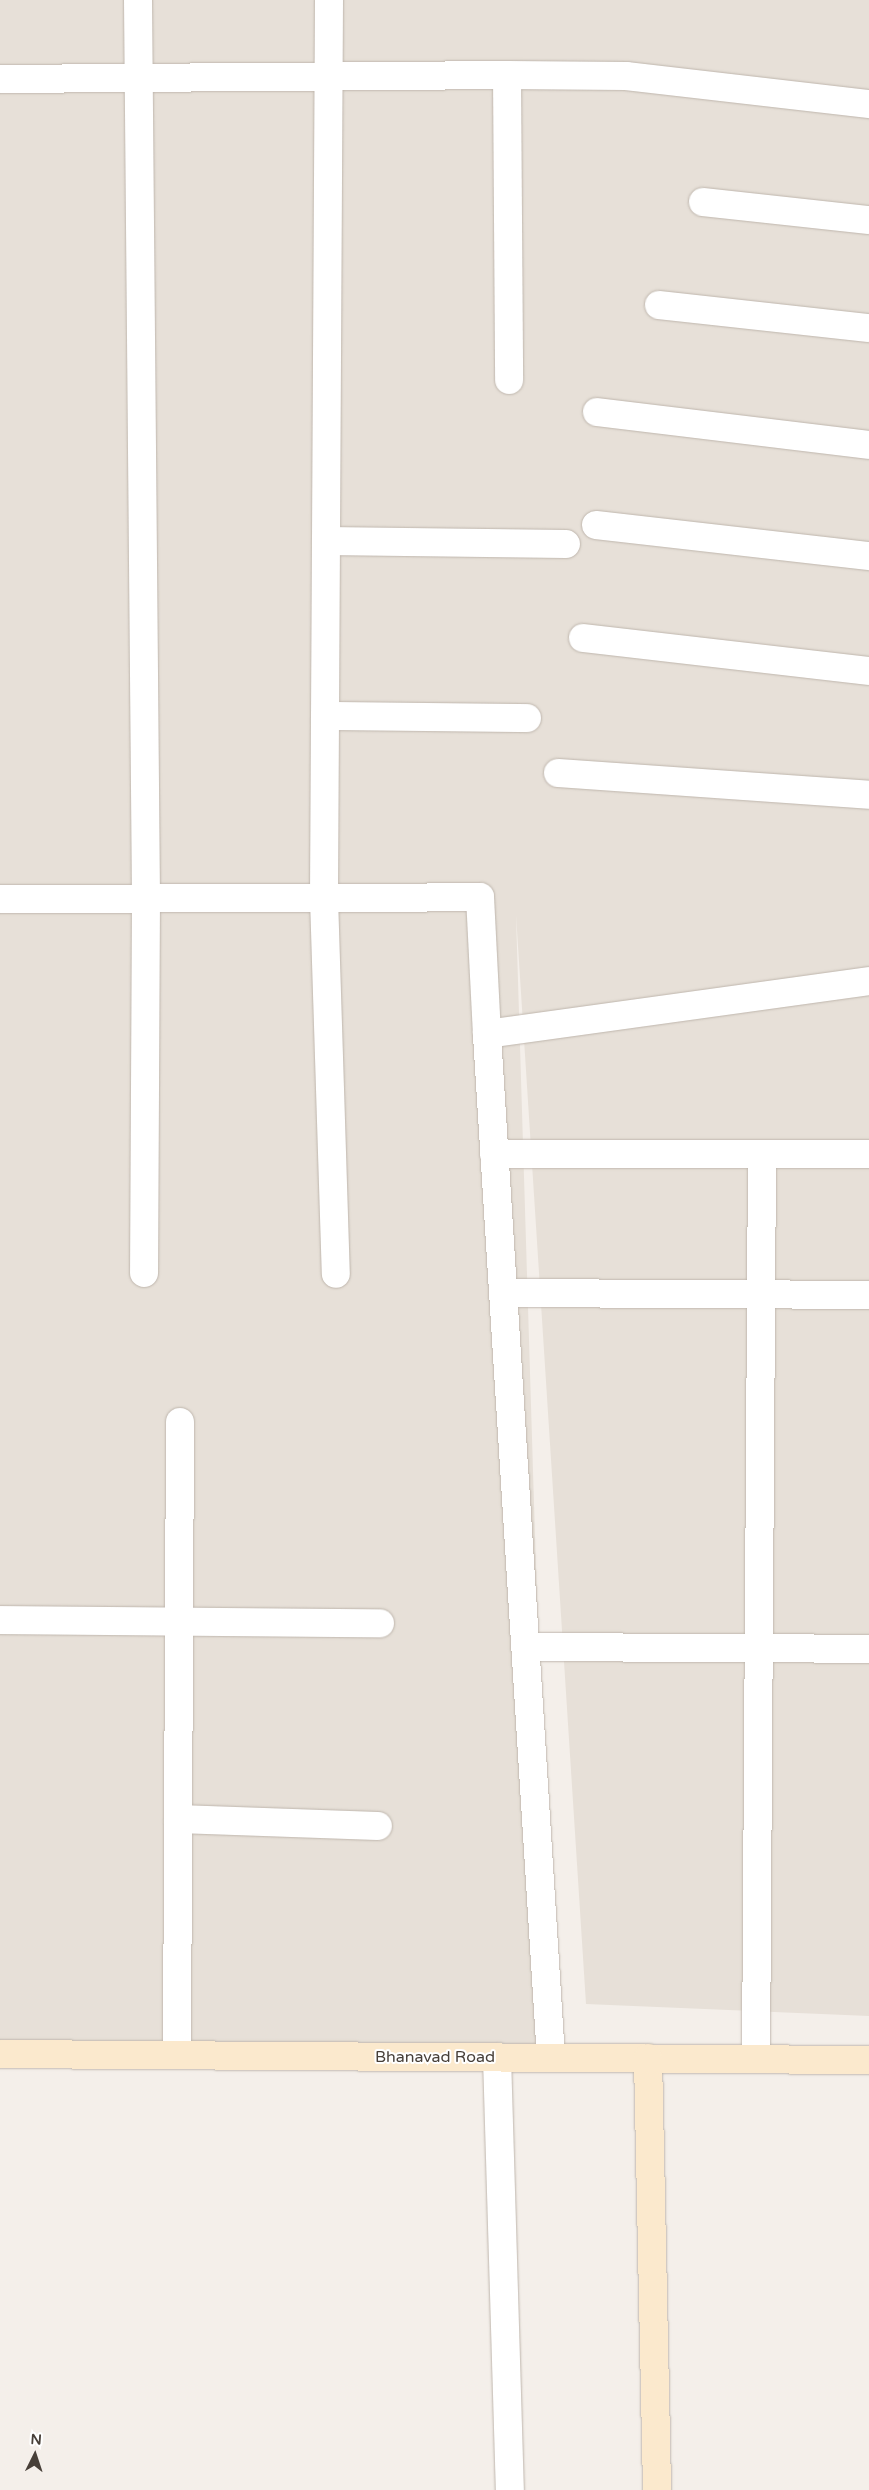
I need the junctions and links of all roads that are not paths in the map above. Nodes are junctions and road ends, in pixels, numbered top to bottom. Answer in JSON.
{"nodes":[{"id":1,"x":138,"y":0,"type":"edge"},
{"id":2,"x":329,"y":0,"type":"edge"},
{"id":3,"x":507,"y":75,"type":"junction"},
{"id":4,"x":329,"y":76,"type":"junction"},
{"id":5,"x":139,"y":78,"type":"junction"},
{"id":6,"x":0,"y":79,"type":"edge"},
{"id":7,"x":869,"y":104,"type":"edge"},
{"id":8,"x":703,"y":202,"type":"dead end"},
{"id":9,"x":869,"y":220,"type":"edge"},
{"id":10,"x":659,"y":305,"type":"dead end"},
{"id":11,"x":869,"y":328,"type":"edge"},
{"id":12,"x":509,"y":380,"type":"dead end"},
{"id":13,"x":597,"y":412,"type":"dead end"},
{"id":14,"x":869,"y":445,"type":"edge"},
{"id":15,"x":596,"y":526,"type":"dead end"},
{"id":16,"x":326,"y":541,"type":"junction"},
{"id":17,"x":566,"y":544,"type":"dead end"},
{"id":18,"x":869,"y":556,"type":"edge"},
{"id":19,"x":583,"y":638,"type":"dead end"},
{"id":20,"x":869,"y":671,"type":"edge"},
{"id":21,"x":325,"y":716,"type":"junction"},
{"id":22,"x":527,"y":718,"type":"dead end"},
{"id":23,"x":558,"y":773,"type":"dead end"},
{"id":24,"x":869,"y":796,"type":"edge"},
{"id":25,"x":146,"y":898,"type":"junction"},
{"id":26,"x":324,"y":898,"type":"junction"},
{"id":27,"x":0,"y":899,"type":"edge"},
{"id":28,"x":869,"y":981,"type":"edge"},
{"id":29,"x":487,"y":1034,"type":"junction"},
{"id":30,"x":494,"y":1154,"type":"junction"},
{"id":31,"x":762,"y":1154,"type":"junction"},
{"id":32,"x":869,"y":1154,"type":"edge"},
{"id":33,"x":144,"y":1274,"type":"dead end"},
{"id":34,"x":336,"y":1274,"type":"dead end"},
{"id":35,"x":503,"y":1293,"type":"junction"},
{"id":36,"x":761,"y":1294,"type":"junction"},
{"id":37,"x":869,"y":1295,"type":"edge"},
{"id":38,"x":180,"y":1422,"type":"dead end"},
{"id":39,"x":0,"y":1620,"type":"edge"},
{"id":40,"x":179,"y":1622,"type":"junction"},
{"id":41,"x":380,"y":1623,"type":"dead end"},
{"id":42,"x":526,"y":1647,"type":"junction"},
{"id":43,"x":759,"y":1648,"type":"junction"},
{"id":44,"x":869,"y":1649,"type":"edge"},
{"id":45,"x":178,"y":1819,"type":"junction"},
{"id":46,"x":378,"y":1826,"type":"dead end"},
{"id":47,"x":0,"y":2054,"type":"edge"},
{"id":48,"x":177,"y":2055,"type":"junction"},
{"id":49,"x":497,"y":2057,"type":"junction"},
{"id":50,"x":551,"y":2058,"type":"junction"},
{"id":51,"x":648,"y":2058,"type":"junction"},
{"id":52,"x":756,"y":2059,"type":"junction"},
{"id":53,"x":869,"y":2060,"type":"edge"},
{"id":54,"x":510,"y":2490,"type":"edge"},
{"id":55,"x":657,"y":2490,"type":"edge"}],
"edges":[{"from":1,"to":5,"type":"street"},
{"from":2,"to":4,"type":"street"},
{"from":3,"to":4,"type":"street"},
{"from":3,"to":7,"type":"street"},
{"from":3,"to":12,"type":"street"},
{"from":4,"to":5,"type":"street"},
{"from":4,"to":16,"type":"street"},
{"from":5,"to":6,"type":"street"},
{"from":5,"to":25,"type":"street"},
{"from":8,"to":9,"type":"street"},
{"from":10,"to":11,"type":"street"},
{"from":13,"to":14,"type":"street"},
{"from":15,"to":18,"type":"street"},
{"from":16,"to":17,"type":"street"},
{"from":16,"to":21,"type":"street"},
{"from":19,"to":20,"type":"street"},
{"from":21,"to":22,"type":"street"},
{"from":21,"to":26,"type":"street"},
{"from":23,"to":24,"type":"street"},
{"from":25,"to":26,"type":"street"},
{"from":25,"to":27,"type":"street"},
{"from":25,"to":33,"type":"street"},
{"from":26,"to":29,"type":"street"},
{"from":26,"to":34,"type":"street"},
{"from":28,"to":29,"type":"street"},
{"from":29,"to":30,"type":"street"},
{"from":30,"to":31,"type":"street"},
{"from":30,"to":35,"type":"street"},
{"from":31,"to":32,"type":"street"},
{"from":31,"to":36,"type":"street"},
{"from":35,"to":36,"type":"street"},
{"from":35,"to":42,"type":"street"},
{"from":36,"to":37,"type":"street"},
{"from":36,"to":43,"type":"street"},
{"from":38,"to":40,"type":"street"},
{"from":39,"to":40,"type":"street"},
{"from":40,"to":41,"type":"street"},
{"from":40,"to":45,"type":"street"},
{"from":42,"to":43,"type":"street"},
{"from":42,"to":50,"type":"street"},
{"from":43,"to":44,"type":"street"},
{"from":43,"to":52,"type":"street"},
{"from":45,"to":46,"type":"street"},
{"from":45,"to":48,"type":"street"},
{"from":47,"to":48,"type":"main road","name":"Bhanavad Road"},
{"from":48,"to":49,"type":"main road","name":"Bhanavad Road"},
{"from":49,"to":50,"type":"main road","name":"Bhanavad Road"},
{"from":49,"to":54,"type":"street"},
{"from":50,"to":51,"type":"main road","name":"Bhanavad Road"},
{"from":51,"to":52,"type":"main road","name":"Bhanavad Road"},
{"from":51,"to":55,"type":"main road"},
{"from":52,"to":53,"type":"main road","name":"Bhanavad Road"}]}
